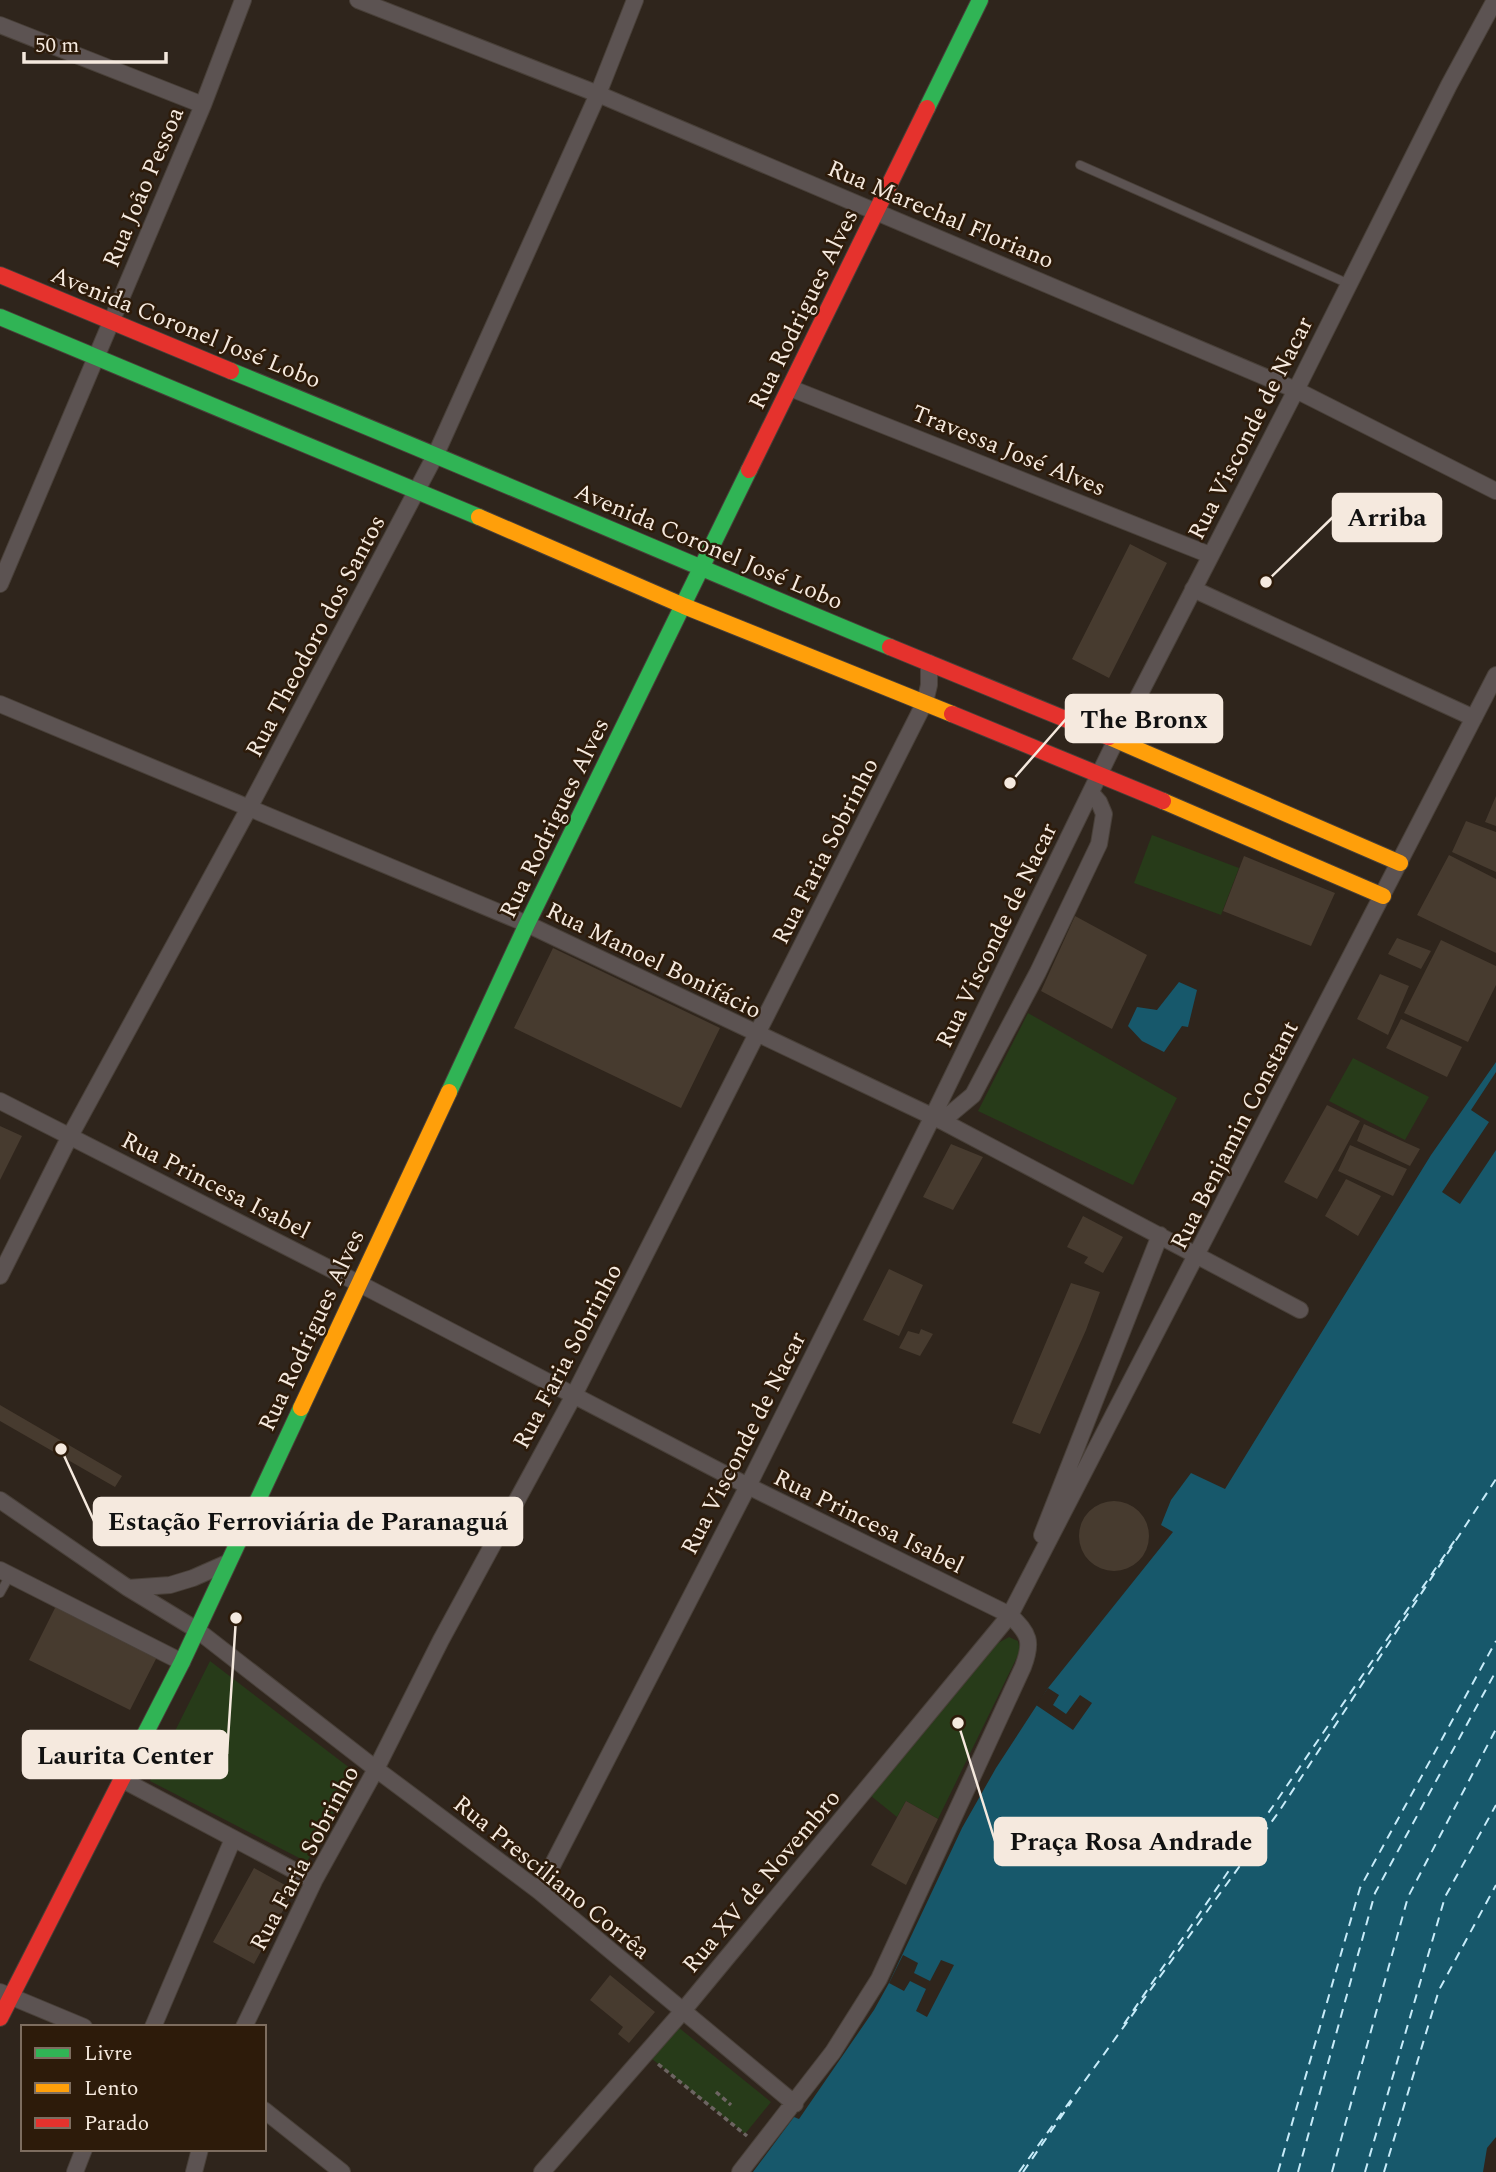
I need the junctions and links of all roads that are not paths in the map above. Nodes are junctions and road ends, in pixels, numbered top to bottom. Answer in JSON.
{"nodes":[{"id":1,"x":243,"y":0,"type":"edge"},
{"id":2,"x":358,"y":0,"type":"edge"},
{"id":3,"x":635,"y":0,"type":"edge"},
{"id":4,"x":980,"y":0,"type":"edge"},
{"id":5,"x":1495,"y":0,"type":"edge"},
{"id":6,"x":0,"y":25,"type":"edge"},
{"id":7,"x":598,"y":94,"type":"junction"},
{"id":8,"x":203,"y":105,"type":"junction"},
{"id":9,"x":1080,"y":165,"type":"dead end"},
{"id":10,"x":876,"y":210,"type":"junction"},
{"id":11,"x":0,"y":275,"type":"edge"},
{"id":12,"x":1349,"y":284,"type":"junction"},
{"id":13,"x":0,"y":317,"type":"edge"},
{"id":14,"x":110,"y":322,"type":"junction"},
{"id":15,"x":95,"y":357,"type":"junction"},
{"id":16,"x":790,"y":388,"type":"junction"},
{"id":17,"x":1296,"y":390,"type":"junction"},
{"id":18,"x":436,"y":454,"type":"junction"},
{"id":19,"x":418,"y":491,"type":"junction"},
{"id":20,"x":1496,"y":491,"type":"edge"},
{"id":21,"x":1210,"y":555,"type":"junction"},
{"id":22,"x":702,"y":569,"type":"junction"},
{"id":23,"x":0,"y":584,"type":"edge"},
{"id":24,"x":1193,"y":589,"type":"junction"},
{"id":25,"x":684,"y":606,"type":"junction"},
{"id":26,"x":929,"y":663,"type":"junction"},
{"id":27,"x":1496,"y":675,"type":"edge"},
{"id":28,"x":925,"y":702,"type":"junction"},
{"id":29,"x":0,"y":704,"type":"edge"},
{"id":30,"x":1474,"y":718,"type":"junction"},
{"id":31,"x":1116,"y":740,"type":"junction"},
{"id":32,"x":1100,"y":774,"type":"junction"},
{"id":33,"x":1091,"y":793,"type":"junction"},
{"id":34,"x":249,"y":808,"type":"junction"},
{"id":35,"x":1400,"y":863,"type":"junction"},
{"id":36,"x":1383,"y":896,"type":"junction"},
{"id":37,"x":527,"y":924,"type":"junction"},
{"id":38,"x":758,"y":1035,"type":"junction"},
{"id":39,"x":0,"y":1101,"type":"edge"},
{"id":40,"x":937,"y":1119,"type":"junction"},
{"id":41,"x":70,"y":1136,"type":"junction"},
{"id":42,"x":1160,"y":1235,"type":"junction"},
{"id":43,"x":1197,"y":1255,"type":"junction"},
{"id":44,"x":0,"y":1276,"type":"edge"},
{"id":45,"x":358,"y":1283,"type":"junction"},
{"id":46,"x":1300,"y":1310,"type":"dead end"},
{"id":47,"x":573,"y":1396,"type":"junction"},
{"id":48,"x":748,"y":1486,"type":"junction"},
{"id":49,"x":0,"y":1500,"type":"edge"},
{"id":50,"x":228,"y":1563,"type":"junction"},
{"id":51,"x":5,"y":1572,"type":"edge"},
{"id":52,"x":128,"y":1588,"type":"junction"},
{"id":53,"x":0,"y":1593,"type":"edge"},
{"id":54,"x":1010,"y":1615,"type":"junction"},
{"id":55,"x":197,"y":1630,"type":"junction"},
{"id":56,"x":183,"y":1662,"type":"junction"},
{"id":57,"x":376,"y":1769,"type":"junction"},
{"id":58,"x":123,"y":1780,"type":"junction"},
{"id":59,"x":233,"y":1839,"type":"junction"},
{"id":60,"x":314,"y":1881,"type":"junction"},
{"id":61,"x":539,"y":1891,"type":"junction"},
{"id":62,"x":6,"y":1995,"type":"edge"},
{"id":63,"x":682,"y":2012,"type":"junction"},
{"id":64,"x":0,"y":2018,"type":"edge"},
{"id":65,"x":79,"y":2025,"type":"edge"},
{"id":66,"x":154,"y":2025,"type":"edge"},
{"id":67,"x":245,"y":2025,"type":"edge"},
{"id":68,"x":795,"y":2104,"type":"junction"},
{"id":69,"x":266,"y":2112,"type":"edge"},
{"id":70,"x":83,"y":2151,"type":"edge"},
{"id":71,"x":199,"y":2151,"type":"edge"},
{"id":72,"x":75,"y":2172,"type":"edge"},
{"id":73,"x":194,"y":2172,"type":"edge"},
{"id":74,"x":342,"y":2172,"type":"edge"},
{"id":75,"x":542,"y":2172,"type":"edge"},
{"id":76,"x":740,"y":2172,"type":"edge"}],
"edges":[{"from":1,"to":8,"type":"street","name":"Rua João Pessoa"},
{"from":2,"to":7,"type":"street","name":"Rua Marechal Floriano"},
{"from":3,"to":7,"type":"street","name":"Rua Theodoro dos Santos"},
{"from":4,"to":10,"type":"street","name":"Rua Rodrigues Alves"},
{"from":5,"to":12,"type":"street","name":"Rua Visconde de Nacar"},
{"from":6,"to":8,"type":"street"},
{"from":7,"to":10,"type":"street","name":"Rua Marechal Floriano"},
{"from":7,"to":18,"type":"street","name":"Rua Theodoro dos Santos"},
{"from":8,"to":14,"type":"street","name":"Rua João Pessoa"},
{"from":9,"to":12,"type":"lane"},
{"from":10,"to":16,"type":"street","name":"Rua Rodrigues Alves"},
{"from":10,"to":17,"type":"street","name":"Rua Marechal Floriano"},
{"from":11,"to":14,"type":"street","name":"Avenida Coronel José Lobo"},
{"from":12,"to":17,"type":"street","name":"Rua Visconde de Nacar"},
{"from":13,"to":15,"type":"street"},
{"from":14,"to":15,"type":"street","name":"Rua João Pessoa"},
{"from":14,"to":18,"type":"street","name":"Avenida Coronel José Lobo"},
{"from":15,"to":19,"type":"street"},
{"from":15,"to":23,"type":"street","name":"Rua João Pessoa"},
{"from":16,"to":21,"type":"street","name":"Travessa José Alves"},
{"from":16,"to":22,"type":"street","name":"Rua Rodrigues Alves"},
{"from":17,"to":20,"type":"street","name":"Rua Marechal Floriano"},
{"from":17,"to":21,"type":"street","name":"Rua Visconde de Nacar"},
{"from":18,"to":19,"type":"street","name":"Rua Theodoro dos Santos"},
{"from":18,"to":22,"type":"street","name":"Avenida Coronel José Lobo"},
{"from":19,"to":25,"type":"street"},
{"from":19,"to":34,"type":"street","name":"Rua Theodoro dos Santos"},
{"from":21,"to":24,"type":"street","name":"Rua Visconde de Nacar"},
{"from":22,"to":25,"type":"street","name":"Rua Rodrigues Alves"},
{"from":22,"to":26,"type":"street","name":"Avenida Coronel José Lobo"},
{"from":24,"to":30,"type":"street"},
{"from":24,"to":31,"type":"street","name":"Rua Visconde de Nacar"},
{"from":25,"to":28,"type":"street"},
{"from":25,"to":37,"type":"street","name":"Rua Rodrigues Alves"},
{"from":26,"to":28,"type":"street"},
{"from":26,"to":31,"type":"street","name":"Avenida Coronel José Lobo"},
{"from":27,"to":30,"type":"street","name":"Rua Benjamin Constant"},
{"from":28,"to":32,"type":"street"},
{"from":28,"to":38,"type":"street","name":"Rua Faria Sobrinho"},
{"from":29,"to":34,"type":"street","name":"Rua Manoel Bonifácio"},
{"from":30,"to":35,"type":"street","name":"Rua Benjamin Constant"},
{"from":31,"to":32,"type":"street","name":"Rua Visconde de Nacar"},
{"from":31,"to":35,"type":"street","name":"Avenida Coronel José Lobo"},
{"from":32,"to":33,"type":"street","name":"Rua Visconde de Nacar"},
{"from":32,"to":36,"type":"street"},
{"from":33,"to":40,"type":"street","name":"Rua Visconde de Nacar"},
{"from":33,"to":40,"type":"street"},
{"from":34,"to":37,"type":"street","name":"Rua Manoel Bonifácio"},
{"from":34,"to":41,"type":"street","name":"Rua Theodoro dos Santos"},
{"from":35,"to":36,"type":"street","name":"Rua Benjamin Constant"},
{"from":36,"to":43,"type":"street","name":"Rua Benjamin Constant"},
{"from":37,"to":38,"type":"street","name":"Rua Manoel Bonifácio"},
{"from":37,"to":45,"type":"street","name":"Rua Rodrigues Alves"},
{"from":38,"to":40,"type":"street","name":"Rua Manoel Bonifácio"},
{"from":38,"to":47,"type":"street","name":"Rua Faria Sobrinho"},
{"from":39,"to":41,"type":"street","name":"Rua Princesa Isabel"},
{"from":40,"to":42,"type":"street","name":"Rua Manoel Bonifácio"},
{"from":40,"to":48,"type":"street","name":"Rua Visconde de Nacar"},
{"from":41,"to":44,"type":"street","name":"Rua Theodoro dos Santos"},
{"from":41,"to":45,"type":"street","name":"Rua Princesa Isabel"},
{"from":42,"to":43,"type":"street","name":"Rua Manoel Bonifácio"},
{"from":42,"to":54,"type":"street","name":"Rua Benjamin Constant"},
{"from":43,"to":46,"type":"street","name":"Rua Manoel Bonifácio"},
{"from":43,"to":54,"type":"street","name":"Rua Benjamin Constant"},
{"from":45,"to":47,"type":"street","name":"Rua Princesa Isabel"},
{"from":45,"to":50,"type":"street","name":"Rua Rodrigues Alves"},
{"from":47,"to":48,"type":"street","name":"Rua Princesa Isabel"},
{"from":47,"to":57,"type":"street","name":"Rua Faria Sobrinho"},
{"from":48,"to":54,"type":"street","name":"Rua Princesa Isabel"},
{"from":48,"to":61,"type":"street","name":"Rua Visconde de Nacar"},
{"from":49,"to":52,"type":"street","name":"Rua Presciliano Corrêa"},
{"from":50,"to":52,"type":"street"},
{"from":50,"to":55,"type":"street","name":"Rua Rodrigues Alves"},
{"from":51,"to":53,"type":"lane"},
{"from":51,"to":56,"type":"street"},
{"from":52,"to":55,"type":"street","name":"Rua Presciliano Corrêa"},
{"from":54,"to":63,"type":"street","name":"Rua XV de Novembro"},
{"from":54,"to":68,"type":"street"},
{"from":55,"to":56,"type":"street","name":"Rua Rodrigues Alves"},
{"from":55,"to":57,"type":"street","name":"Rua Presciliano Corrêa"},
{"from":56,"to":58,"type":"street","name":"Rua Rodrigues Alves"},
{"from":57,"to":60,"type":"street","name":"Rua Faria Sobrinho"},
{"from":57,"to":61,"type":"street","name":"Rua Presciliano Corrêa"},
{"from":58,"to":59,"type":"street"},
{"from":58,"to":62,"type":"street","name":"Rua Rodrigues Alves"},
{"from":59,"to":60,"type":"street"},
{"from":59,"to":66,"type":"street"},
{"from":60,"to":67,"type":"street","name":"Rua Faria Sobrinho"},
{"from":61,"to":63,"type":"street","name":"Rua Presciliano Corrêa"},
{"from":62,"to":64,"type":"street","name":"Rua Rodrigues Alves"},
{"from":62,"to":65,"type":"street"},
{"from":63,"to":68,"type":"street","name":"Rua Presciliano Corrêa"},
{"from":63,"to":75,"type":"street","name":"Rua XV de Novembro"},
{"from":68,"to":76,"type":"street"},
{"from":69,"to":74,"type":"street"},
{"from":70,"to":72,"type":"street"},
{"from":71,"to":73,"type":"street"}]}
